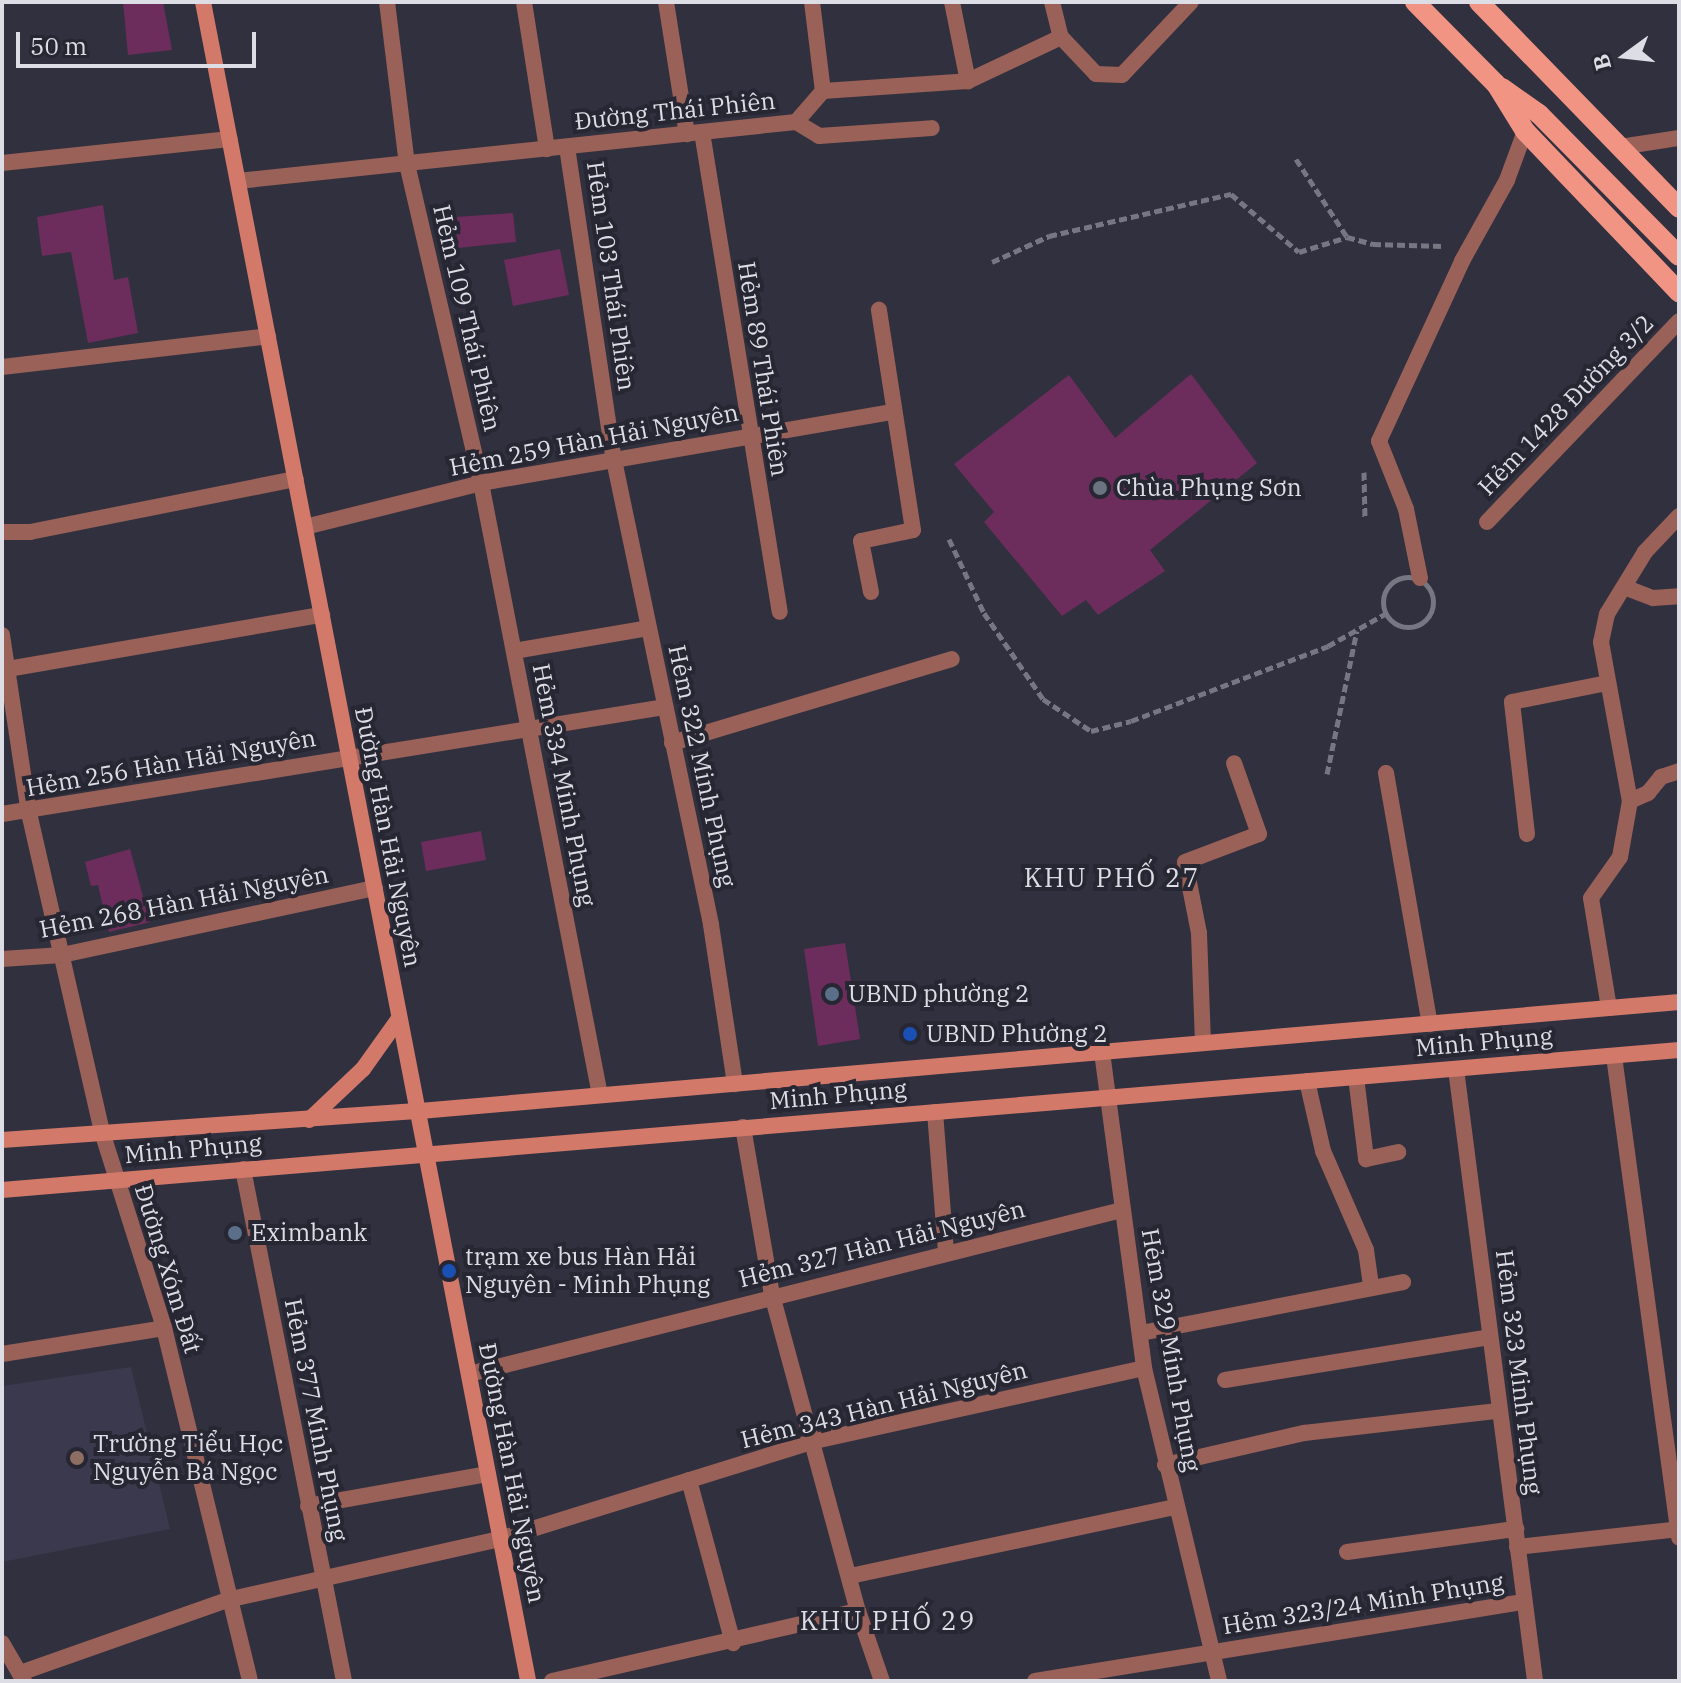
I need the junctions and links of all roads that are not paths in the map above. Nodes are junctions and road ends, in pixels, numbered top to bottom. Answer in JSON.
{"nodes":[{"id":1,"x":203,"y":2,"type":"edge"},
{"id":2,"x":387,"y":2,"type":"edge"},
{"id":3,"x":524,"y":2,"type":"edge"},
{"id":4,"x":666,"y":2,"type":"edge"},
{"id":5,"x":812,"y":2,"type":"edge"},
{"id":6,"x":952,"y":2,"type":"edge"},
{"id":7,"x":1052,"y":2,"type":"edge"},
{"id":8,"x":1191,"y":2,"type":"edge"},
{"id":9,"x":1415,"y":2,"type":"edge"},
{"id":10,"x":1479,"y":2,"type":"edge"},
{"id":11,"x":1061,"y":37,"type":"junction"},
{"id":12,"x":968,"y":81,"type":"junction"},
{"id":13,"x":1496,"y":84,"type":"junction"},
{"id":14,"x":823,"y":91,"type":"junction"},
{"id":15,"x":796,"y":122,"type":"junction"},
{"id":16,"x":932,"y":128,"type":"dead end"},
{"id":17,"x":1525,"y":131,"type":"junction"},
{"id":18,"x":695,"y":133,"type":"junction"},
{"id":19,"x":1679,"y":138,"type":"edge"},
{"id":20,"x":230,"y":139,"type":"junction"},
{"id":21,"x":567,"y":147,"type":"junction"},
{"id":22,"x":1620,"y":147,"type":"junction"},
{"id":23,"x":547,"y":149,"type":"junction"},
{"id":24,"x":2,"y":163,"type":"edge"},
{"id":25,"x":407,"y":164,"type":"junction"},
{"id":26,"x":238,"y":181,"type":"junction"},
{"id":27,"x":1679,"y":208,"type":"edge"},
{"id":28,"x":1679,"y":256,"type":"edge"},
{"id":29,"x":1679,"y":292,"type":"edge"},
{"id":30,"x":879,"y":310,"type":"dead end"},
{"id":31,"x":1679,"y":321,"type":"edge"},
{"id":32,"x":268,"y":336,"type":"junction"},
{"id":33,"x":2,"y":367,"type":"edge"},
{"id":34,"x":894,"y":412,"type":"junction"},
{"id":35,"x":749,"y":435,"type":"junction"},
{"id":36,"x":614,"y":460,"type":"junction"},
{"id":37,"x":296,"y":479,"type":"junction"},
{"id":38,"x":481,"y":483,"type":"junction"},
{"id":39,"x":1679,"y":516,"type":"edge"},
{"id":40,"x":1487,"y":522,"type":"dead end"},
{"id":41,"x":305,"y":527,"type":"junction"},
{"id":42,"x":2,"y":532,"type":"edge"},
{"id":43,"x":1420,"y":578,"type":"dead end"},
{"id":44,"x":1624,"y":587,"type":"junction"},
{"id":45,"x":871,"y":592,"type":"dead end"},
{"id":46,"x":1679,"y":596,"type":"edge"},
{"id":47,"x":780,"y":612,"type":"dead end"},
{"id":48,"x":322,"y":615,"type":"junction"},
{"id":49,"x":648,"y":628,"type":"junction"},
{"id":50,"x":2,"y":635,"type":"edge"},
{"id":51,"x":514,"y":651,"type":"junction"},
{"id":52,"x":952,"y":659,"type":"dead end"},
{"id":53,"x":5,"y":670,"type":"edge"},
{"id":54,"x":1607,"y":683,"type":"junction"},
{"id":55,"x":665,"y":707,"type":"junction"},
{"id":56,"x":529,"y":728,"type":"junction"},
{"id":57,"x":672,"y":743,"type":"junction"},
{"id":58,"x":349,"y":756,"type":"junction"},
{"id":59,"x":1234,"y":763,"type":"dead end"},
{"id":60,"x":1679,"y":771,"type":"edge"},
{"id":61,"x":1386,"y":773,"type":"dead end"},
{"id":62,"x":1630,"y":801,"type":"junction"},
{"id":63,"x":29,"y":813,"type":"junction"},
{"id":64,"x":2,"y":814,"type":"edge"},
{"id":65,"x":1527,"y":834,"type":"dead end"},
{"id":66,"x":375,"y":888,"type":"junction"},
{"id":67,"x":62,"y":955,"type":"junction"},
{"id":68,"x":2,"y":959,"type":"edge"},
{"id":69,"x":1679,"y":1002,"type":"edge"},
{"id":70,"x":1609,"y":1008,"type":"junction"},
{"id":71,"x":398,"y":1020,"type":"junction"},
{"id":72,"x":1430,"y":1024,"type":"junction"},
{"id":73,"x":1203,"y":1043,"type":"junction"},
{"id":74,"x":1679,"y":1050,"type":"edge"},
{"id":75,"x":1102,"y":1052,"type":"junction"},
{"id":76,"x":1614,"y":1056,"type":"junction"},
{"id":77,"x":1456,"y":1069,"type":"junction"},
{"id":78,"x":1356,"y":1077,"type":"junction"},
{"id":79,"x":1307,"y":1081,"type":"junction"},
{"id":80,"x":735,"y":1084,"type":"junction"},
{"id":81,"x":600,"y":1095,"type":"junction"},
{"id":82,"x":1109,"y":1097,"type":"junction"},
{"id":83,"x":420,"y":1111,"type":"junction"},
{"id":84,"x":935,"y":1112,"type":"junction"},
{"id":85,"x":309,"y":1120,"type":"junction"},
{"id":86,"x":743,"y":1127,"type":"junction"},
{"id":87,"x":102,"y":1132,"type":"junction"},
{"id":88,"x":2,"y":1140,"type":"edge"},
{"id":89,"x":1398,"y":1152,"type":"dead end"},
{"id":90,"x":427,"y":1153,"type":"junction"},
{"id":91,"x":243,"y":1169,"type":"junction"},
{"id":92,"x":116,"y":1179,"type":"junction"},
{"id":93,"x":2,"y":1190,"type":"edge"},
{"id":94,"x":1122,"y":1210,"type":"junction"},
{"id":95,"x":946,"y":1253,"type":"junction"},
{"id":96,"x":1403,"y":1282,"type":"dead end"},
{"id":97,"x":1371,"y":1287,"type":"junction"},
{"id":98,"x":772,"y":1295,"type":"junction"},
{"id":99,"x":164,"y":1328,"type":"junction"},
{"id":100,"x":1141,"y":1333,"type":"junction"},
{"id":101,"x":1490,"y":1337,"type":"junction"},
{"id":102,"x":2,"y":1354,"type":"edge"},
{"id":103,"x":1144,"y":1368,"type":"junction"},
{"id":104,"x":469,"y":1374,"type":"junction"},
{"id":105,"x":1225,"y":1380,"type":"dead end"},
{"id":106,"x":1498,"y":1411,"type":"junction"},
{"id":107,"x":815,"y":1441,"type":"junction"},
{"id":108,"x":1165,"y":1465,"type":"junction"},
{"id":109,"x":488,"y":1474,"type":"junction"},
{"id":110,"x":689,"y":1480,"type":"junction"},
{"id":111,"x":308,"y":1506,"type":"junction"},
{"id":112,"x":1175,"y":1507,"type":"junction"},
{"id":113,"x":1516,"y":1529,"type":"junction"},
{"id":114,"x":1679,"y":1532,"type":"edge"},
{"id":115,"x":500,"y":1539,"type":"junction"},
{"id":116,"x":1517,"y":1547,"type":"junction"},
{"id":117,"x":1347,"y":1552,"type":"dead end"},
{"id":118,"x":850,"y":1576,"type":"junction"},
{"id":119,"x":323,"y":1579,"type":"junction"},
{"id":120,"x":227,"y":1600,"type":"junction"},
{"id":121,"x":1522,"y":1602,"type":"junction"},
{"id":122,"x":858,"y":1611,"type":"junction"},
{"id":123,"x":2,"y":1643,"type":"edge"},
{"id":124,"x":733,"y":1643,"type":"junction"},
{"id":125,"x":1212,"y":1653,"type":"junction"},
{"id":126,"x":1080,"y":1676,"type":"edge"},
{"id":127,"x":22,"y":1677,"type":"edge"},
{"id":128,"x":250,"y":1681,"type":"edge"},
{"id":129,"x":344,"y":1681,"type":"edge"},
{"id":130,"x":528,"y":1681,"type":"edge"},
{"id":131,"x":552,"y":1681,"type":"edge"},
{"id":132,"x":882,"y":1681,"type":"edge"},
{"id":133,"x":1035,"y":1681,"type":"edge"},
{"id":134,"x":1219,"y":1681,"type":"edge"},
{"id":135,"x":1535,"y":1681,"type":"edge"}],
"edges":[{"from":1,"to":20,"type":"main road","name":"Đường Hàn Hải Nguyên"},
{"from":2,"to":25,"type":"street","name":"Hẻm 109 Thái Phiên"},
{"from":3,"to":23,"type":"street"},
{"from":4,"to":18,"type":"street","name":"Hẻm 89 Thái Phiên"},
{"from":5,"to":14,"type":"street"},
{"from":6,"to":12,"type":"street"},
{"from":7,"to":11,"type":"street"},
{"from":8,"to":11,"type":"street"},
{"from":9,"to":13,"type":"main road"},
{"from":10,"to":22,"type":"main road"},
{"from":11,"to":12,"type":"street"},
{"from":12,"to":14,"type":"street"},
{"from":13,"to":17,"type":"main road"},
{"from":13,"to":28,"type":"main road"},
{"from":14,"to":15,"type":"street","name":"Đường Thái Phiên"},
{"from":15,"to":16,"type":"street"},
{"from":15,"to":18,"type":"street","name":"Đường Thái Phiên"},
{"from":17,"to":29,"type":"main road"},
{"from":17,"to":43,"type":"street"},
{"from":18,"to":21,"type":"street","name":"Đường Thái Phiên"},
{"from":18,"to":35,"type":"street","name":"Hẻm 89 Thái Phiên"},
{"from":19,"to":22,"type":"street"},
{"from":20,"to":24,"type":"street"},
{"from":20,"to":26,"type":"main road","name":"Đường Hàn Hải Nguyên"},
{"from":21,"to":23,"type":"street","name":"Đường Thái Phiên"},
{"from":21,"to":36,"type":"street","name":"Hẻm 103 Thái Phiên"},
{"from":22,"to":27,"type":"main road"},
{"from":23,"to":25,"type":"street","name":"Đường Thái Phiên"},
{"from":25,"to":26,"type":"street","name":"Đường Thái Phiên"},
{"from":25,"to":38,"type":"street","name":"Hẻm 109 Thái Phiên"},
{"from":26,"to":32,"type":"main road","name":"Đường Hàn Hải Nguyên"},
{"from":30,"to":34,"type":"street"},
{"from":31,"to":40,"type":"street","name":"Hẻm 1428 Đường 3/2"},
{"from":32,"to":33,"type":"street"},
{"from":32,"to":37,"type":"main road","name":"Đường Hàn Hải Nguyên"},
{"from":34,"to":35,"type":"street","name":"Hẻm 259 Hàn Hải Nguyên"},
{"from":34,"to":45,"type":"street"},
{"from":35,"to":36,"type":"street","name":"Hẻm 259 Hàn Hải Nguyên"},
{"from":35,"to":47,"type":"street","name":"Hẻm 89 Thái Phiên"},
{"from":36,"to":38,"type":"street","name":"Hẻm 259 Hàn Hải Nguyên"},
{"from":36,"to":49,"type":"street","name":"Hẻm 322 Minh Phụng"},
{"from":37,"to":41,"type":"main road","name":"Đường Hàn Hải Nguyên"},
{"from":37,"to":42,"type":"street"},
{"from":38,"to":41,"type":"street","name":"Hẻm 259 Hàn Hải Nguyên"},
{"from":38,"to":51,"type":"street","name":"Hẻm 334 Minh Phụng"},
{"from":39,"to":44,"type":"street"},
{"from":41,"to":48,"type":"main road","name":"Đường Hàn Hải Nguyên"},
{"from":44,"to":46,"type":"street"},
{"from":44,"to":54,"type":"street"},
{"from":48,"to":53,"type":"street"},
{"from":48,"to":58,"type":"main road","name":"Đường Hàn Hải Nguyên"},
{"from":49,"to":51,"type":"street"},
{"from":49,"to":55,"type":"street","name":"Hẻm 322 Minh Phụng"},
{"from":50,"to":53,"type":"street","name":"Đường Xóm Đất"},
{"from":51,"to":56,"type":"street","name":"Hẻm 334 Minh Phụng"},
{"from":52,"to":57,"type":"street"},
{"from":53,"to":63,"type":"street","name":"Đường Xóm Đất"},
{"from":54,"to":62,"type":"street"},
{"from":54,"to":65,"type":"street"},
{"from":55,"to":56,"type":"street","name":"Hẻm 256 Hàn Hải Nguyên"},
{"from":55,"to":57,"type":"street","name":"Hẻm 322 Minh Phụng"},
{"from":56,"to":58,"type":"street","name":"Hẻm 256 Hàn Hải Nguyên"},
{"from":56,"to":81,"type":"street","name":"Hẻm 334 Minh Phụng"},
{"from":57,"to":80,"type":"street","name":"Hẻm 322 Minh Phụng"},
{"from":58,"to":63,"type":"street","name":"Hẻm 256 Hàn Hải Nguyên"},
{"from":58,"to":66,"type":"main road","name":"Đường Hàn Hải Nguyên"},
{"from":59,"to":73,"type":"street"},
{"from":60,"to":62,"type":"street"},
{"from":61,"to":72,"type":"street"},
{"from":62,"to":70,"type":"street"},
{"from":63,"to":64,"type":"street","name":"Hẻm 256 Hàn Hải Nguyên"},
{"from":63,"to":67,"type":"street","name":"Đường Xóm Đất"},
{"from":66,"to":67,"type":"street","name":"Hẻm 268 Hàn Hải Nguyên"},
{"from":66,"to":71,"type":"main road","name":"Đường Hàn Hải Nguyên"},
{"from":67,"to":68,"type":"street","name":"Hẻm 268 Hàn Hải Nguyên"},
{"from":67,"to":87,"type":"street","name":"Đường Xóm Đất"},
{"from":69,"to":70,"type":"main road","name":"Minh Phụng"},
{"from":70,"to":72,"type":"main road","name":"Minh Phụng"},
{"from":71,"to":83,"type":"main road","name":"Đường Hàn Hải Nguyên"},
{"from":71,"to":85,"type":"main road"},
{"from":72,"to":73,"type":"main road","name":"Minh Phụng"},
{"from":73,"to":75,"type":"main road","name":"Minh Phụng"},
{"from":74,"to":76,"type":"main road","name":"Minh Phụng"},
{"from":75,"to":80,"type":"main road","name":"Minh Phụng"},
{"from":75,"to":82,"type":"street","name":"Hẻm 329 Minh Phụng"},
{"from":76,"to":77,"type":"main road","name":"Minh Phụng"},
{"from":76,"to":114,"type":"street"},
{"from":77,"to":78,"type":"main road","name":"Minh Phụng"},
{"from":77,"to":101,"type":"street","name":"Hẻm 323 Minh Phụng"},
{"from":78,"to":79,"type":"main road","name":"Minh Phụng"},
{"from":78,"to":89,"type":"street"},
{"from":79,"to":82,"type":"main road","name":"Minh Phụng"},
{"from":79,"to":97,"type":"street"},
{"from":80,"to":81,"type":"main road","name":"Minh Phụng"},
{"from":81,"to":83,"type":"main road","name":"Minh Phụng"},
{"from":82,"to":84,"type":"main road","name":"Minh Phụng"},
{"from":82,"to":94,"type":"street","name":"Hẻm 329 Minh Phụng"},
{"from":83,"to":85,"type":"main road","name":"Minh Phụng"},
{"from":83,"to":90,"type":"main road","name":"Đường Hàn Hải Nguyên"},
{"from":84,"to":86,"type":"main road","name":"Minh Phụng"},
{"from":84,"to":95,"type":"street"},
{"from":85,"to":87,"type":"main road","name":"Minh Phụng"},
{"from":86,"to":90,"type":"main road","name":"Minh Phụng"},
{"from":86,"to":98,"type":"street"},
{"from":87,"to":88,"type":"main road","name":"Minh Phụng"},
{"from":87,"to":92,"type":"street","name":"Đường Xóm Đất"},
{"from":90,"to":91,"type":"main road","name":"Minh Phụng"},
{"from":90,"to":104,"type":"main road","name":"Đường Hàn Hải Nguyên"},
{"from":91,"to":92,"type":"main road","name":"Minh Phụng"},
{"from":91,"to":111,"type":"street","name":"Hẻm 377 Minh Phụng"},
{"from":92,"to":93,"type":"main road","name":"Minh Phụng"},
{"from":92,"to":99,"type":"street","name":"Đường Xóm Đất"},
{"from":94,"to":95,"type":"street","name":"Hẻm 327 Hàn Hải Nguyên"},
{"from":94,"to":100,"type":"street","name":"Hẻm 329 Minh Phụng"},
{"from":95,"to":98,"type":"street","name":"Hẻm 327 Hàn Hải Nguyên"},
{"from":96,"to":97,"type":"street"},
{"from":97,"to":100,"type":"street"},
{"from":98,"to":104,"type":"street","name":"Hẻm 327 Hàn Hải Nguyên"},
{"from":98,"to":107,"type":"street"},
{"from":99,"to":102,"type":"street"},
{"from":99,"to":120,"type":"street","name":"Đường Xóm Đất"},
{"from":100,"to":103,"type":"street","name":"Hẻm 329 Minh Phụng"},
{"from":101,"to":105,"type":"street"},
{"from":101,"to":106,"type":"street","name":"Hẻm 323 Minh Phụng"},
{"from":103,"to":107,"type":"street","name":"Hẻm 343 Hàn Hải Nguyên"},
{"from":103,"to":108,"type":"street","name":"Hẻm 329 Minh Phụng"},
{"from":104,"to":109,"type":"main road","name":"Đường Hàn Hải Nguyên"},
{"from":106,"to":108,"type":"street"},
{"from":106,"to":113,"type":"street","name":"Hẻm 323 Minh Phụng"},
{"from":107,"to":110,"type":"street","name":"Hẻm 343 Hàn Hải Nguyên"},
{"from":107,"to":118,"type":"street"},
{"from":108,"to":112,"type":"street","name":"Hẻm 329 Minh Phụng"},
{"from":109,"to":111,"type":"street"},
{"from":109,"to":115,"type":"main road","name":"Đường Hàn Hải Nguyên"},
{"from":110,"to":115,"type":"street","name":"Hẻm 343 Hàn Hải Nguyên"},
{"from":110,"to":124,"type":"street"},
{"from":111,"to":119,"type":"street","name":"Hẻm 377 Minh Phụng"},
{"from":112,"to":118,"type":"street"},
{"from":112,"to":125,"type":"street","name":"Hẻm 329 Minh Phụng"},
{"from":113,"to":116,"type":"street","name":"Hẻm 323 Minh Phụng"},
{"from":113,"to":117,"type":"street"},
{"from":114,"to":116,"type":"street"},
{"from":115,"to":119,"type":"street","name":"Hẻm 343 Hàn Hải Nguyên"},
{"from":115,"to":130,"type":"main road","name":"Đường Hàn Hải Nguyên"},
{"from":116,"to":121,"type":"street","name":"Hẻm 323 Minh Phụng"},
{"from":118,"to":122,"type":"street"},
{"from":119,"to":120,"type":"street","name":"Hẻm 343 Hàn Hải Nguyên"},
{"from":119,"to":129,"type":"street","name":"Hẻm 377 Minh Phụng"},
{"from":120,"to":127,"type":"street","name":"Hẻm 343 Hàn Hải Nguyên"},
{"from":120,"to":128,"type":"street","name":"Đường Xóm Đất"},
{"from":121,"to":125,"type":"street","name":"Hẻm 323/24 Minh Phụng"},
{"from":121,"to":135,"type":"street","name":"Hẻm 323 Minh Phụng"},
{"from":122,"to":124,"type":"street"},
{"from":122,"to":132,"type":"street"},
{"from":123,"to":127,"type":"street"},
{"from":124,"to":131,"type":"street"},
{"from":125,"to":126,"type":"street","name":"Hẻm 323/24 Minh Phụng"},
{"from":125,"to":134,"type":"street","name":"Hẻm 329 Minh Phụng"},
{"from":126,"to":133,"type":"street","name":"Hẻm 323/24 Minh Phụng"}]}
